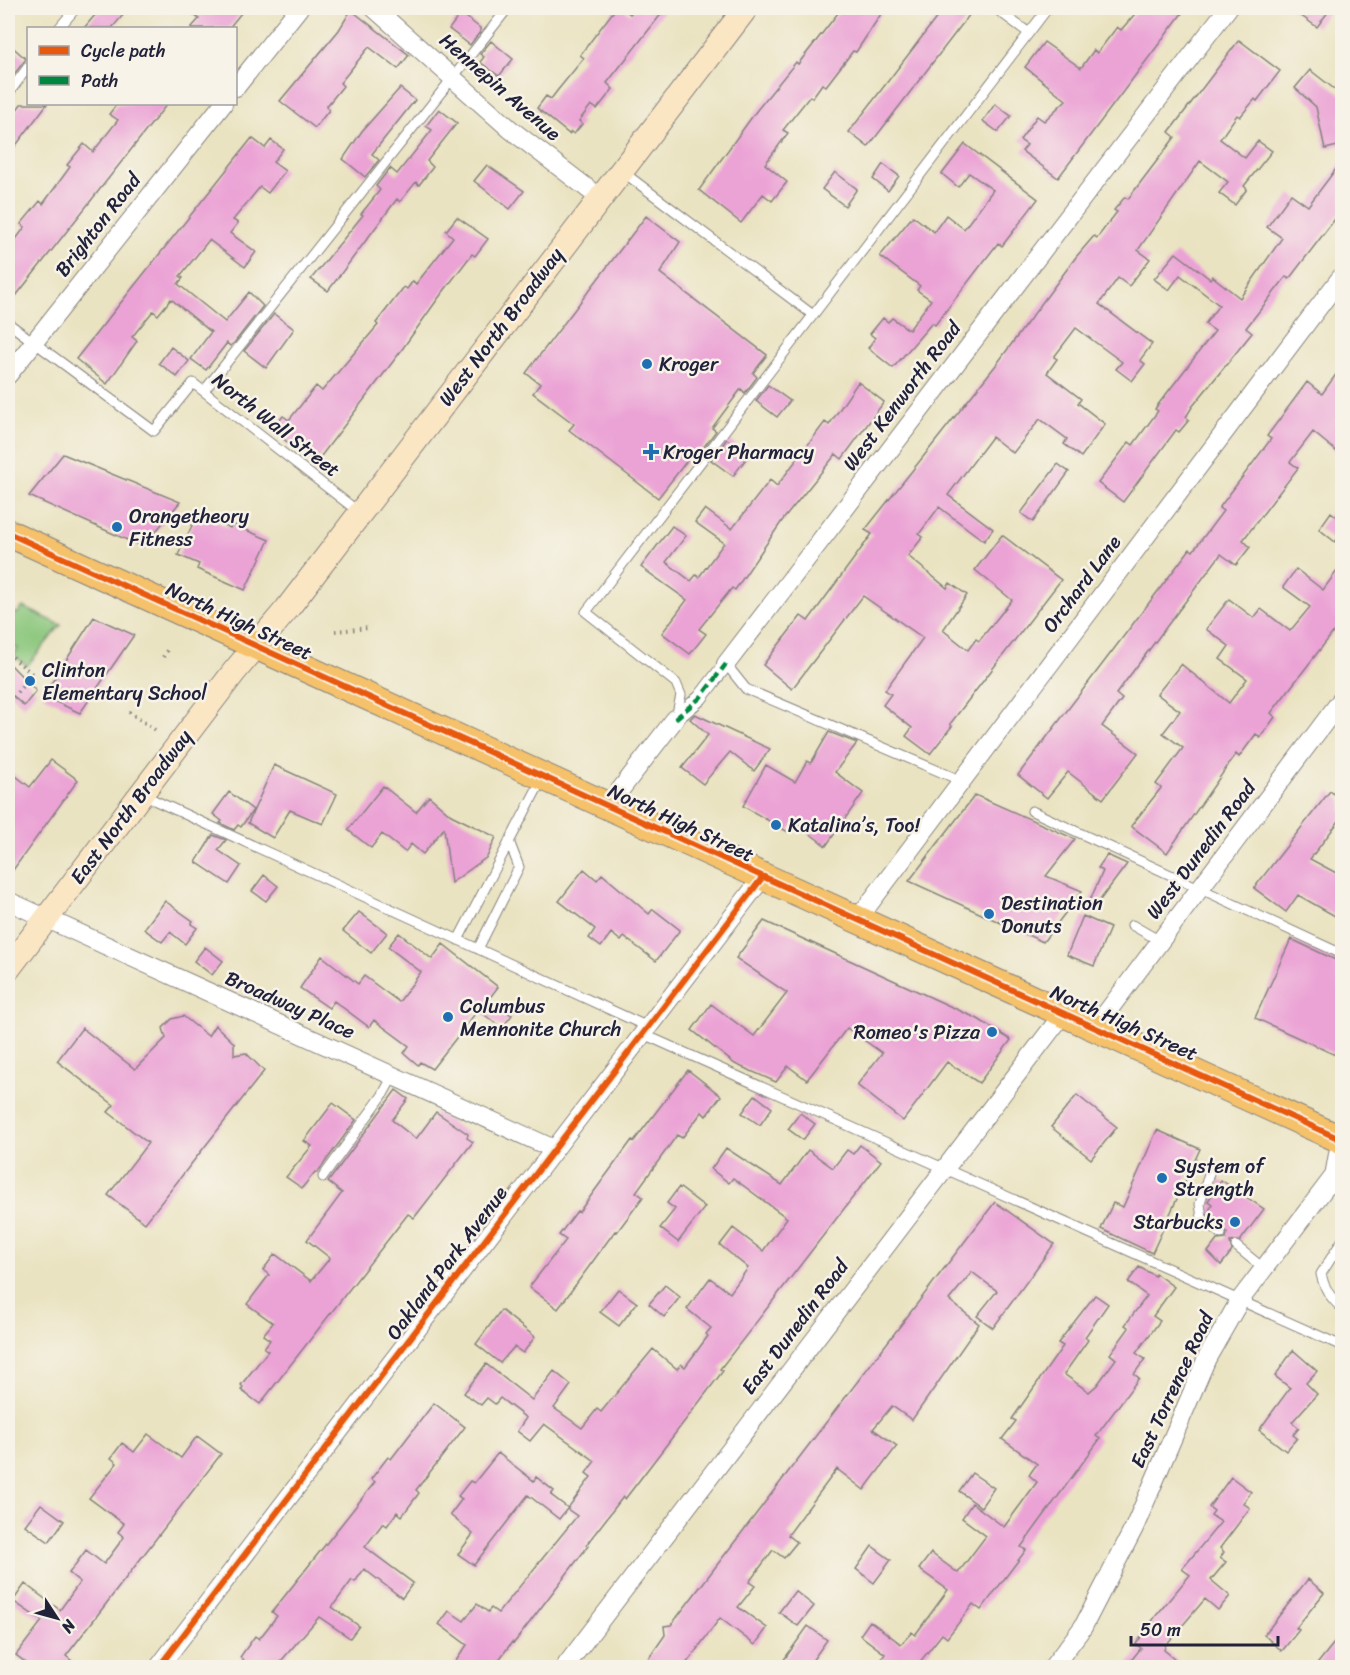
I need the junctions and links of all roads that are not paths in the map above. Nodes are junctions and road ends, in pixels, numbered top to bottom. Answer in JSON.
{"nodes":[{"id":1,"x":76,"y":8,"type":"edge"},
{"id":2,"x":299,"y":8,"type":"edge"},
{"id":3,"x":374,"y":8,"type":"edge"},
{"id":4,"x":508,"y":8,"type":"edge"},
{"id":5,"x":746,"y":8,"type":"edge"},
{"id":6,"x":995,"y":8,"type":"edge"},
{"id":7,"x":1048,"y":8,"type":"edge"},
{"id":8,"x":1228,"y":8,"type":"edge"},
{"id":9,"x":60,"y":27,"type":"edge"},
{"id":10,"x":1029,"y":33,"type":"junction"},
{"id":11,"x":27,"y":68,"type":"edge"},
{"id":12,"x":453,"y":77,"type":"junction"},
{"id":13,"x":237,"y":86,"type":"edge"},
{"id":14,"x":8,"y":94,"type":"edge"},
{"id":15,"x":222,"y":105,"type":"edge"},
{"id":16,"x":621,"y":171,"type":"junction"},
{"id":17,"x":600,"y":198,"type":"junction"},
{"id":18,"x":1342,"y":276,"type":"edge"},
{"id":19,"x":813,"y":315,"type":"junction"},
{"id":20,"x":8,"y":323,"type":"edge"},
{"id":21,"x":33,"y":343,"type":"junction"},
{"id":22,"x":8,"y":375,"type":"edge"},
{"id":23,"x":204,"y":391,"type":"junction"},
{"id":24,"x":360,"y":513,"type":"junction"},
{"id":25,"x":8,"y":533,"type":"edge"},
{"id":26,"x":257,"y":646,"type":"junction"},
{"id":27,"x":726,"y":664,"type":"junction"},
{"id":28,"x":1342,"y":699,"type":"edge"},
{"id":29,"x":675,"y":719,"type":"junction"},
{"id":30,"x":543,"y":777,"type":"junction"},
{"id":31,"x":962,"y":782,"type":"junction"},
{"id":32,"x":141,"y":794,"type":"junction"},
{"id":33,"x":607,"y":807,"type":"junction"},
{"id":34,"x":1032,"y":811,"type":"dead end"},
{"id":35,"x":509,"y":841,"type":"junction"},
{"id":36,"x":762,"y":878,"type":"junction"},
{"id":37,"x":1200,"y":889,"type":"junction"},
{"id":38,"x":8,"y":901,"type":"edge"},
{"id":39,"x":46,"y":919,"type":"junction"},
{"id":40,"x":857,"y":920,"type":"junction"},
{"id":41,"x":1131,"y":925,"type":"dead end"},
{"id":42,"x":458,"y":940,"type":"junction"},
{"id":43,"x":1160,"y":941,"type":"junction"},
{"id":44,"x":478,"y":949,"type":"junction"},
{"id":45,"x":1342,"y":954,"type":"edge"},
{"id":46,"x":8,"y":969,"type":"edge"},
{"id":47,"x":1063,"y":1014,"type":"junction"},
{"id":48,"x":1095,"y":1028,"type":"junction"},
{"id":49,"x":645,"y":1030,"type":"junction"},
{"id":50,"x":393,"y":1076,"type":"junction"},
{"id":51,"x":1342,"y":1137,"type":"edge"},
{"id":52,"x":554,"y":1149,"type":"junction"},
{"id":53,"x":944,"y":1168,"type":"junction"},
{"id":54,"x":1210,"y":1170,"type":"dead end"},
{"id":55,"x":323,"y":1177,"type":"dead end"},
{"id":56,"x":1221,"y":1234,"type":"dead end"},
{"id":57,"x":1342,"y":1240,"type":"edge"},
{"id":58,"x":1236,"y":1246,"type":"dead end"},
{"id":59,"x":1263,"y":1268,"type":"junction"},
{"id":60,"x":1240,"y":1300,"type":"junction"},
{"id":61,"x":1342,"y":1308,"type":"edge"},
{"id":62,"x":1342,"y":1346,"type":"edge"},
{"id":63,"x":158,"y":1668,"type":"edge"},
{"id":64,"x":564,"y":1668,"type":"edge"},
{"id":65,"x":1052,"y":1668,"type":"edge"}],
"edges":[{"from":1,"to":9,"type":"lane"},
{"from":2,"to":13,"type":"street"},
{"from":3,"to":12,"type":"street","name":"Hennepin Avenue"},
{"from":4,"to":12,"type":"lane"},
{"from":5,"to":16,"type":"main road","name":"West North Broadway"},
{"from":6,"to":10,"type":"lane"},
{"from":7,"to":10,"type":"lane"},
{"from":8,"to":27,"type":"street","name":"West Kenworth Road"},
{"from":10,"to":19,"type":"lane"},
{"from":11,"to":14,"type":"lane"},
{"from":12,"to":17,"type":"street","name":"Hennepin Avenue"},
{"from":12,"to":23,"type":"lane"},
{"from":15,"to":21,"type":"street","name":"Brighton Road"},
{"from":16,"to":17,"type":"main road","name":"West North Broadway"},
{"from":16,"to":19,"type":"lane"},
{"from":17,"to":24,"type":"main road","name":"West North Broadway"},
{"from":18,"to":31,"type":"street","name":"Orchard Lane"},
{"from":19,"to":29,"type":"lane"},
{"from":20,"to":21,"type":"lane","name":"North Wall Street"},
{"from":21,"to":22,"type":"street","name":"Brighton Road"},
{"from":21,"to":23,"type":"lane","name":"North Wall Street"},
{"from":23,"to":24,"type":"lane","name":"North Wall Street"},
{"from":24,"to":26,"type":"main road","name":"West North Broadway"},
{"from":25,"to":26,"type":"main road","name":"North High Street"},
{"from":26,"to":30,"type":"main road","name":"North High Street"},
{"from":26,"to":32,"type":"main road","name":"East North Broadway"},
{"from":27,"to":29,"type":"street","name":"West Kenworth Road"},
{"from":27,"to":31,"type":"lane"},
{"from":28,"to":37,"type":"street","name":"West Dunedin Road"},
{"from":29,"to":33,"type":"street","name":"West Kenworth Road"},
{"from":30,"to":33,"type":"main road","name":"North High Street"},
{"from":30,"to":35,"type":"lane"},
{"from":31,"to":40,"type":"street","name":"Orchard Lane"},
{"from":32,"to":39,"type":"main road","name":"East North Broadway"},
{"from":32,"to":42,"type":"lane"},
{"from":33,"to":36,"type":"main road","name":"North High Street"},
{"from":34,"to":37,"type":"lane"},
{"from":35,"to":42,"type":"lane"},
{"from":35,"to":44,"type":"lane"},
{"from":36,"to":40,"type":"main road","name":"North High Street"},
{"from":36,"to":49,"type":"street","name":"Oakland Park Avenue"},
{"from":37,"to":43,"type":"street","name":"West Dunedin Road"},
{"from":37,"to":45,"type":"lane"},
{"from":38,"to":39,"type":"street","name":"Broadway Place"},
{"from":39,"to":46,"type":"main road","name":"East North Broadway"},
{"from":39,"to":50,"type":"street","name":"Broadway Place"},
{"from":40,"to":47,"type":"main road","name":"North High Street"},
{"from":41,"to":43,"type":"lane"},
{"from":42,"to":44,"type":"lane"},
{"from":43,"to":48,"type":"street","name":"West Dunedin Road"},
{"from":44,"to":49,"type":"lane"},
{"from":47,"to":48,"type":"main road","name":"North High Street"},
{"from":47,"to":53,"type":"street","name":"East Dunedin Road"},
{"from":48,"to":51,"type":"main road","name":"North High Street"},
{"from":49,"to":52,"type":"street","name":"Oakland Park Avenue"},
{"from":49,"to":53,"type":"lane"},
{"from":50,"to":52,"type":"street","name":"Broadway Place"},
{"from":50,"to":55,"type":"lane"},
{"from":51,"to":59,"type":"street","name":"East Torrence Road"},
{"from":52,"to":63,"type":"street","name":"Oakland Park Avenue"},
{"from":53,"to":60,"type":"lane"},
{"from":53,"to":64,"type":"street","name":"East Dunedin Road"},
{"from":54,"to":56,"type":"lane"},
{"from":57,"to":61,"type":"lane"},
{"from":58,"to":59,"type":"lane"},
{"from":59,"to":60,"type":"street","name":"East Torrence Road"},
{"from":60,"to":62,"type":"lane"},
{"from":60,"to":65,"type":"street","name":"East Torrence Road"}]}
